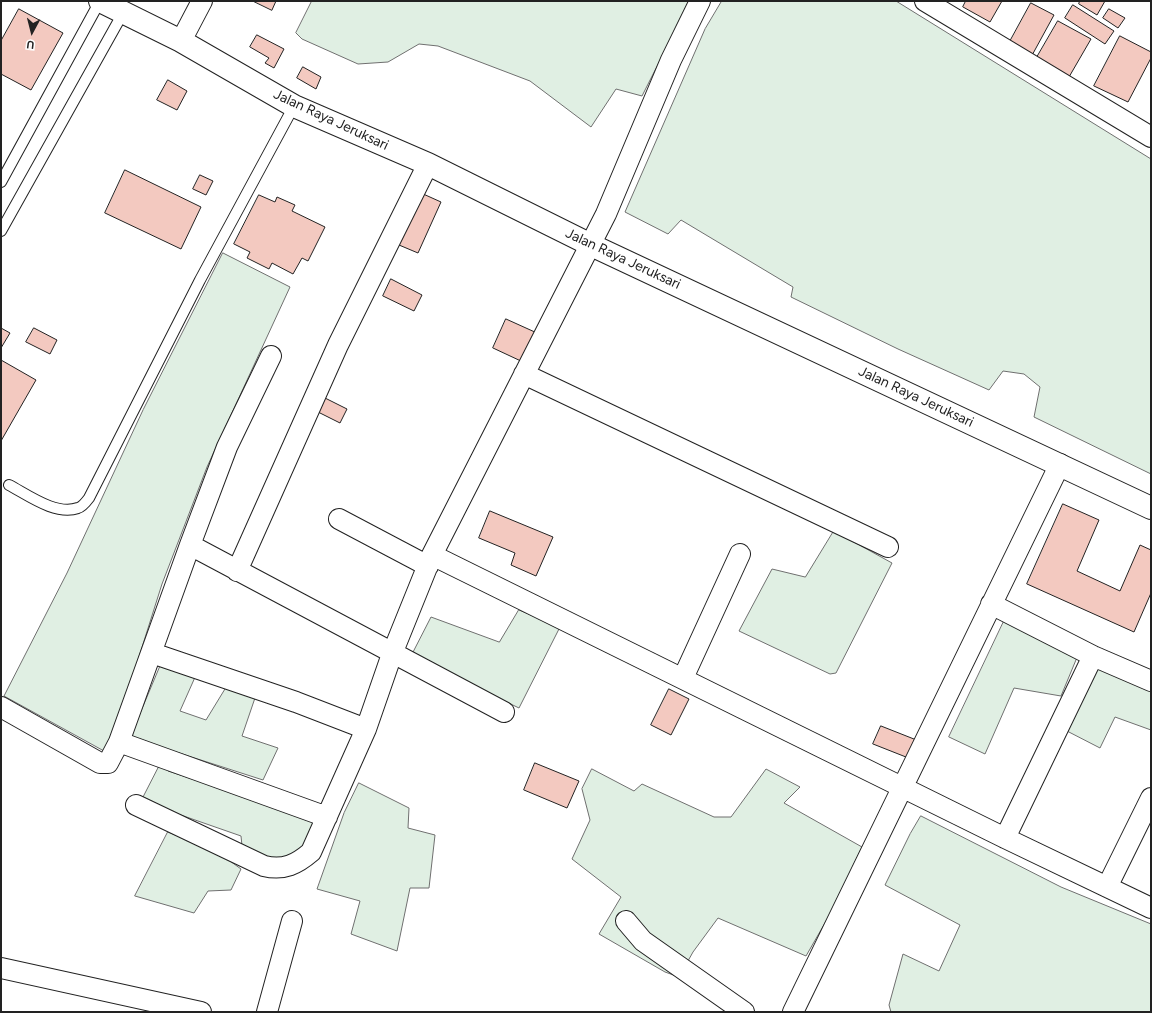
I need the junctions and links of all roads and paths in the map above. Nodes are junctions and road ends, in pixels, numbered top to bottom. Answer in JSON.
{"nodes":[{"id":1,"x":100,"y":1,"type":"edge"},
{"id":2,"x":202,"y":1,"type":"edge"},
{"id":3,"x":700,"y":1,"type":"edge"},
{"id":4,"x":925,"y":1,"type":"edge"},
{"id":5,"x":123,"y":13,"type":"junction"},
{"id":6,"x":181,"y":41,"type":"junction"},
{"id":7,"x":294,"y":106,"type":"junction"},
{"id":8,"x":1151,"y":137,"type":"edge"},
{"id":9,"x":428,"y":164,"type":"junction"},
{"id":10,"x":1,"y":182,"type":"edge"},
{"id":11,"x":1,"y":231,"type":"edge"},
{"id":12,"x":592,"y":239,"type":"junction"},
{"id":13,"x":271,"y":356,"type":"dead end"},
{"id":14,"x":524,"y":374,"type":"junction"},
{"id":15,"x":1060,"y":464,"type":"junction"},
{"id":16,"x":9,"y":485,"type":"dead end"},
{"id":17,"x":1151,"y":508,"type":"edge"},
{"id":18,"x":339,"y":519,"type":"dead end"},
{"id":19,"x":190,"y":545,"type":"junction"},
{"id":20,"x":888,"y":547,"type":"dead end"},
{"id":21,"x":740,"y":554,"type":"dead end"},
{"id":22,"x":430,"y":560,"type":"junction"},
{"id":23,"x":237,"y":571,"type":"junction"},
{"id":24,"x":991,"y":604,"type":"junction"},
{"id":25,"x":152,"y":654,"type":"junction"},
{"id":26,"x":392,"y":654,"type":"junction"},
{"id":27,"x":1093,"y":656,"type":"junction"},
{"id":28,"x":682,"y":678,"type":"junction"},
{"id":29,"x":1151,"y":681,"type":"edge"},
{"id":30,"x":1,"y":707,"type":"edge"},
{"id":31,"x":504,"y":712,"type":"dead end"},
{"id":32,"x":366,"y":729,"type":"junction"},
{"id":33,"x":119,"y":742,"type":"junction"},
{"id":34,"x":904,"y":787,"type":"junction"},
{"id":35,"x":1151,"y":798,"type":"edge"},
{"id":36,"x":136,"y":805,"type":"dead end"},
{"id":37,"x":327,"y":818,"type":"junction"},
{"id":38,"x":1005,"y":838,"type":"junction"},
{"id":39,"x":1107,"y":887,"type":"junction"},
{"id":40,"x":1151,"y":908,"type":"edge"},
{"id":41,"x":292,"y":921,"type":"dead end"},
{"id":42,"x":626,"y":921,"type":"dead end"},
{"id":43,"x":1,"y":968,"type":"edge"},
{"id":44,"x":201,"y":1012,"type":"edge"},
{"id":45,"x":267,"y":1012,"type":"edge"},
{"id":46,"x":744,"y":1012,"type":"edge"},
{"id":47,"x":794,"y":1012,"type":"edge"}],
"edges":[{"from":1,"to":5,"type":"street","name":"Jalan Raya Jeruksari"},
{"from":1,"to":10,"type":"lane"},
{"from":2,"to":6,"type":"street"},
{"from":3,"to":12,"type":"street"},
{"from":4,"to":8,"type":"street"},
{"from":5,"to":6,"type":"street","name":"Jalan Raya Jeruksari"},
{"from":5,"to":11,"type":"lane"},
{"from":6,"to":7,"type":"street","name":"Jalan Raya Jeruksari"},
{"from":7,"to":9,"type":"street","name":"Jalan Raya Jeruksari"},
{"from":7,"to":16,"type":"lane"},
{"from":9,"to":12,"type":"street","name":"Jalan Raya Jeruksari"},
{"from":9,"to":23,"type":"street"},
{"from":12,"to":14,"type":"street"},
{"from":12,"to":15,"type":"street","name":"Jalan Raya Jeruksari"},
{"from":13,"to":19,"type":"street"},
{"from":14,"to":20,"type":"street"},
{"from":14,"to":22,"type":"street"},
{"from":15,"to":17,"type":"street","name":"Jalan Raya Jeruksari"},
{"from":15,"to":24,"type":"street"},
{"from":18,"to":22,"type":"street"},
{"from":19,"to":23,"type":"street"},
{"from":19,"to":25,"type":"street"},
{"from":21,"to":28,"type":"street"},
{"from":22,"to":26,"type":"street"},
{"from":22,"to":28,"type":"street"},
{"from":23,"to":26,"type":"street"},
{"from":24,"to":27,"type":"street"},
{"from":24,"to":34,"type":"street"},
{"from":25,"to":32,"type":"street"},
{"from":25,"to":33,"type":"street"},
{"from":26,"to":31,"type":"street"},
{"from":26,"to":32,"type":"street"},
{"from":27,"to":29,"type":"street"},
{"from":27,"to":38,"type":"street"},
{"from":28,"to":34,"type":"street"},
{"from":30,"to":33,"type":"street"},
{"from":32,"to":37,"type":"street"},
{"from":33,"to":37,"type":"street"},
{"from":34,"to":38,"type":"street"},
{"from":34,"to":47,"type":"street"},
{"from":35,"to":39,"type":"street"},
{"from":36,"to":37,"type":"street"},
{"from":38,"to":39,"type":"street"},
{"from":39,"to":40,"type":"street"},
{"from":41,"to":45,"type":"street"},
{"from":42,"to":46,"type":"street"},
{"from":43,"to":44,"type":"street"}]}
